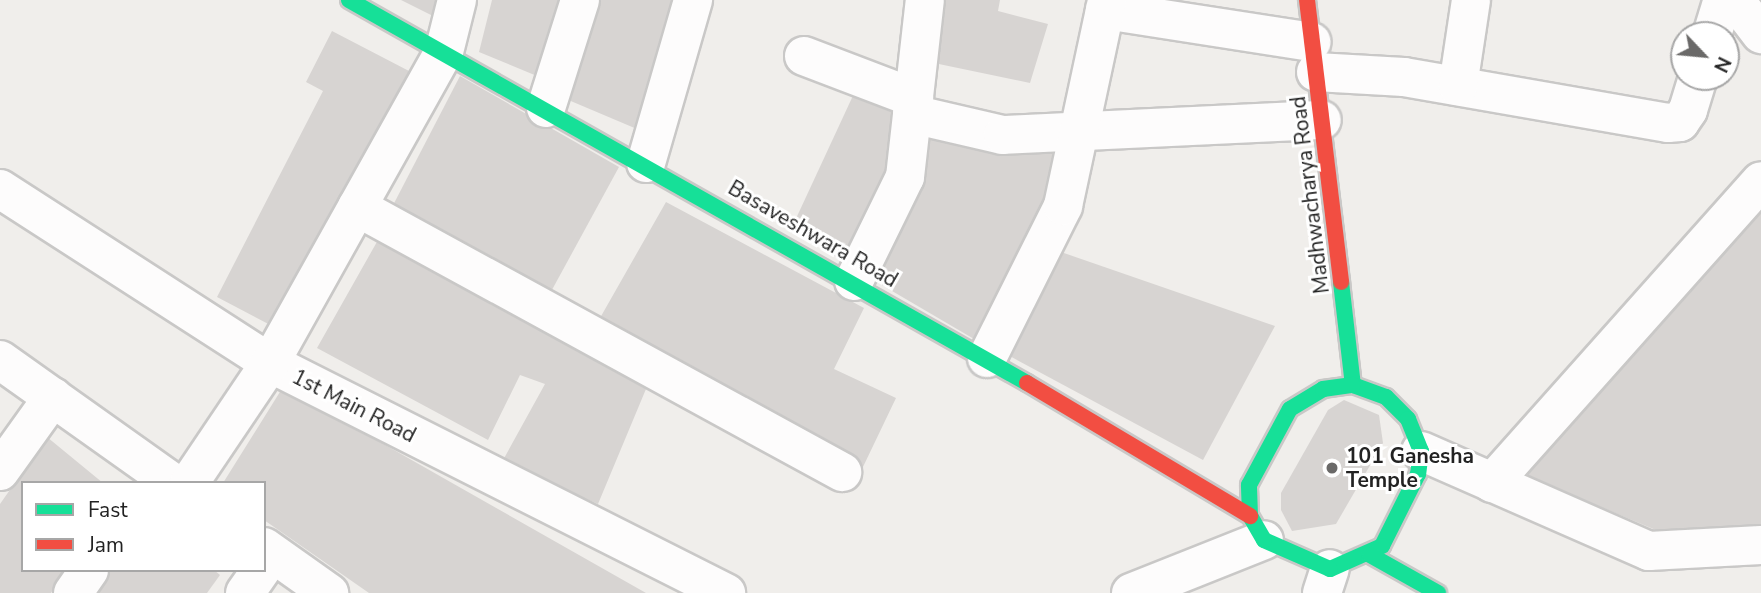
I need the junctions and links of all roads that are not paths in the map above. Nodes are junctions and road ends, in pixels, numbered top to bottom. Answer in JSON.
{"nodes":[{"id":1,"x":350,"y":0,"type":"edge"},
{"id":2,"x":457,"y":0,"type":"edge"},
{"id":3,"x":580,"y":0,"type":"edge"},
{"id":4,"x":693,"y":0,"type":"edge"},
{"id":5,"x":925,"y":0,"type":"edge"},
{"id":6,"x":1307,"y":0,"type":"edge"},
{"id":7,"x":1471,"y":0,"type":"edge"},
{"id":8,"x":1723,"y":0,"type":"edge"},
{"id":9,"x":1735,"y":0,"type":"edge"},
{"id":10,"x":1106,"y":5,"type":"edge"},
{"id":11,"x":1716,"y":21,"type":"edge"},
{"id":12,"x":1761,"y":34,"type":"edge"},
{"id":13,"x":444,"y":52,"type":"junction"},
{"id":14,"x":804,"y":55,"type":"dead end"},
{"id":15,"x":1314,"y":57,"type":"junction"},
{"id":16,"x":1458,"y":86,"type":"junction"},
{"id":17,"x":1692,"y":91,"type":"edge"},
{"id":18,"x":913,"y":106,"type":"junction"},
{"id":19,"x":546,"y":108,"type":"junction"},
{"id":20,"x":1322,"y":121,"type":"junction"},
{"id":21,"x":1077,"y":134,"type":"junction"},
{"id":22,"x":646,"y":163,"type":"junction"},
{"id":23,"x":1761,"y":181,"type":"edge"},
{"id":24,"x":0,"y":189,"type":"edge"},
{"id":25,"x":357,"y":208,"type":"junction"},
{"id":26,"x":854,"y":281,"type":"junction"},
{"id":27,"x":987,"y":358,"type":"junction"},
{"id":28,"x":0,"y":360,"type":"edge"},
{"id":29,"x":270,"y":363,"type":"junction"},
{"id":30,"x":1353,"y":385,"type":"junction"},
{"id":31,"x":53,"y":397,"type":"junction"},
{"id":32,"x":1421,"y":451,"type":"junction"},
{"id":33,"x":0,"y":471,"type":"edge"},
{"id":34,"x":842,"y":472,"type":"dead end"},
{"id":35,"x":167,"y":480,"type":"edge"},
{"id":36,"x":1492,"y":483,"type":"junction"},
{"id":37,"x":1257,"y":528,"type":"junction"},
{"id":38,"x":1761,"y":545,"type":"edge"},
{"id":39,"x":1370,"y":555,"type":"junction"},
{"id":40,"x":266,"y":560,"type":"edge"},
{"id":41,"x":88,"y":572,"type":"edge"},
{"id":42,"x":257,"y":572,"type":"edge"},
{"id":43,"x":1326,"y":581,"type":"edge"},
{"id":44,"x":721,"y":592,"type":"edge"},
{"id":45,"x":74,"y":593,"type":"edge"},
{"id":46,"x":245,"y":593,"type":"edge"},
{"id":47,"x":329,"y":593,"type":"edge"},
{"id":48,"x":1130,"y":593,"type":"edge"},
{"id":49,"x":1438,"y":593,"type":"edge"}],
"edges":[{"from":1,"to":13,"type":"street","name":"Basaveshwara Road"},
{"from":2,"to":13,"type":"street"},
{"from":3,"to":19,"type":"street"},
{"from":4,"to":22,"type":"street"},
{"from":5,"to":18,"type":"street"},
{"from":6,"to":15,"type":"street","name":"Madhwacharya Road"},
{"from":7,"to":16,"type":"street"},
{"from":8,"to":11,"type":"street"},
{"from":9,"to":12,"type":"street"},
{"from":10,"to":15,"type":"street"},
{"from":10,"to":21,"type":"street"},
{"from":13,"to":19,"type":"street","name":"Basaveshwara Road"},
{"from":13,"to":25,"type":"street"},
{"from":14,"to":18,"type":"street"},
{"from":15,"to":16,"type":"street"},
{"from":15,"to":20,"type":"street","name":"Madhwacharya Road"},
{"from":16,"to":17,"type":"street"},
{"from":18,"to":21,"type":"street"},
{"from":18,"to":26,"type":"street"},
{"from":19,"to":22,"type":"street","name":"Basaveshwara Road"},
{"from":20,"to":21,"type":"street"},
{"from":20,"to":30,"type":"street","name":"Madhwacharya Road"},
{"from":21,"to":27,"type":"street"},
{"from":22,"to":26,"type":"street","name":"Basaveshwara Road"},
{"from":23,"to":36,"type":"street"},
{"from":24,"to":29,"type":"street","name":"1st Main Road"},
{"from":25,"to":29,"type":"street"},
{"from":25,"to":34,"type":"street"},
{"from":26,"to":27,"type":"street","name":"Basaveshwara Road"},
{"from":27,"to":37,"type":"street","name":"Basaveshwara Road"},
{"from":28,"to":31,"type":"street"},
{"from":29,"to":35,"type":"street"},
{"from":29,"to":44,"type":"street","name":"1st Main Road"},
{"from":30,"to":32,"type":"street"},
{"from":30,"to":37,"type":"street"},
{"from":31,"to":33,"type":"street"},
{"from":31,"to":35,"type":"street"},
{"from":32,"to":36,"type":"street"},
{"from":32,"to":39,"type":"street"},
{"from":36,"to":38,"type":"street"},
{"from":37,"to":43,"type":"street"},
{"from":37,"to":48,"type":"street"},
{"from":39,"to":43,"type":"street"},
{"from":39,"to":49,"type":"street"},
{"from":40,"to":47,"type":"street"},
{"from":41,"to":45,"type":"street"},
{"from":42,"to":46,"type":"street"}]}
